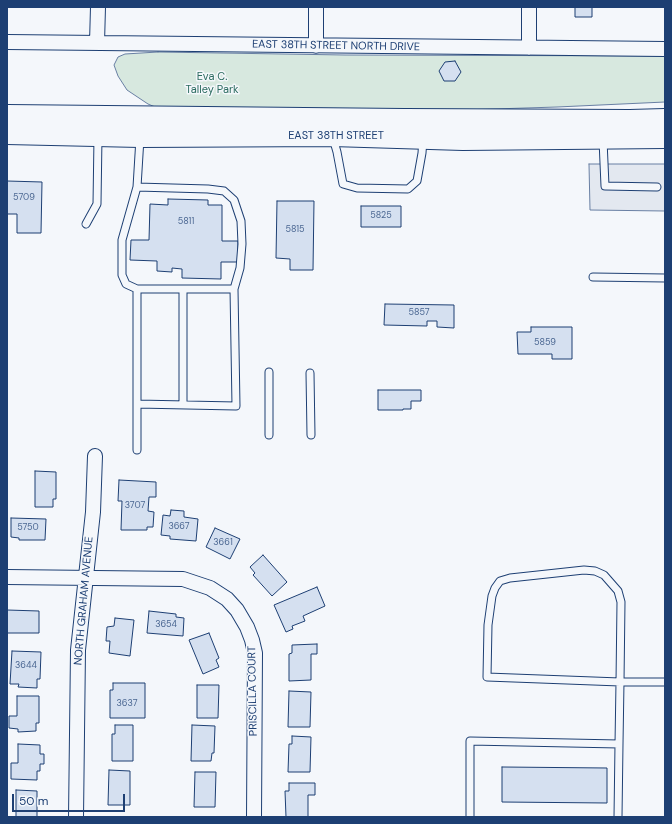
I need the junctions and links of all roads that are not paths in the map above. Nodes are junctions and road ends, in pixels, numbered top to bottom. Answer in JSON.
{"nodes":[{"id":1,"x":98,"y":7,"type":"edge"},
{"id":2,"x":316,"y":7,"type":"edge"},
{"id":3,"x":529,"y":7,"type":"edge"},
{"id":4,"x":7,"y":42,"type":"edge"},
{"id":5,"x":97,"y":43,"type":"junction"},
{"id":6,"x":316,"y":46,"type":"junction"},
{"id":7,"x":529,"y":48,"type":"junction"},
{"id":8,"x":665,"y":49,"type":"edge"},
{"id":9,"x":7,"y":116,"type":"edge"},
{"id":10,"x":665,"y":120,"type":"edge"},
{"id":11,"x":7,"y":133,"type":"edge"},
{"id":12,"x":98,"y":134,"type":"junction"},
{"id":13,"x":140,"y":136,"type":"junction"},
{"id":14,"x":332,"y":136,"type":"junction"},
{"id":15,"x":423,"y":137,"type":"junction"},
{"id":16,"x":603,"y":137,"type":"junction"},
{"id":17,"x":665,"y":137,"type":"edge"},
{"id":18,"x":137,"y":187,"type":"junction"},
{"id":19,"x":657,"y":187,"type":"dead end"},
{"id":20,"x":86,"y":224,"type":"dead end"},
{"id":21,"x":593,"y":277,"type":"dead end"},
{"id":22,"x":665,"y":278,"type":"edge"},
{"id":23,"x":138,"y":289,"type":"junction"},
{"id":24,"x":183,"y":289,"type":"junction"},
{"id":25,"x":234,"y":289,"type":"junction"},
{"id":26,"x":269,"y":372,"type":"dead end"},
{"id":27,"x":310,"y":373,"type":"dead end"},
{"id":28,"x":137,"y":404,"type":"junction"},
{"id":29,"x":183,"y":405,"type":"junction"},
{"id":30,"x":268,"y":435,"type":"dead end"},
{"id":31,"x":311,"y":435,"type":"dead end"},
{"id":32,"x":137,"y":450,"type":"dead end"},
{"id":33,"x":95,"y":456,"type":"dead end"},
{"id":34,"x":7,"y":577,"type":"edge"},
{"id":35,"x":85,"y":578,"type":"junction"},
{"id":36,"x":620,"y":682,"type":"junction"},
{"id":37,"x":665,"y":682,"type":"edge"},
{"id":38,"x":619,"y":744,"type":"junction"},
{"id":39,"x":76,"y":817,"type":"edge"},
{"id":40,"x":254,"y":817,"type":"edge"},
{"id":41,"x":470,"y":817,"type":"edge"},
{"id":42,"x":618,"y":817,"type":"edge"}],
"edges":[{"from":1,"to":5,"type":"street"},
{"from":2,"to":6,"type":"street"},
{"from":3,"to":7,"type":"street"},
{"from":4,"to":5,"type":"street","name":"EAST 38TH STREET NORTH DRIVE"},
{"from":5,"to":6,"type":"street","name":"EAST 38TH STREET NORTH DRIVE"},
{"from":6,"to":7,"type":"street","name":"EAST 38TH STREET NORTH DRIVE"},
{"from":7,"to":8,"type":"street","name":"EAST 38TH STREET NORTH DRIVE"},
{"from":9,"to":10,"type":"main road","name":"EAST 38TH STREET"},
{"from":11,"to":12,"type":"main road","name":"EAST 38TH STREET"},
{"from":12,"to":13,"type":"main road","name":"EAST 38TH STREET"},
{"from":12,"to":20,"type":"lane"},
{"from":13,"to":14,"type":"main road","name":"EAST 38TH STREET"},
{"from":13,"to":18,"type":"lane"},
{"from":14,"to":15,"type":"main road","name":"EAST 38TH STREET"},
{"from":14,"to":15,"type":"lane"},
{"from":15,"to":16,"type":"main road","name":"EAST 38TH STREET"},
{"from":16,"to":17,"type":"main road","name":"EAST 38TH STREET"},
{"from":16,"to":19,"type":"lane"},
{"from":18,"to":23,"type":"lane"},
{"from":18,"to":25,"type":"lane"},
{"from":21,"to":22,"type":"lane"},
{"from":23,"to":24,"type":"lane"},
{"from":23,"to":28,"type":"lane"},
{"from":24,"to":25,"type":"lane"},
{"from":24,"to":29,"type":"lane"},
{"from":25,"to":29,"type":"lane"},
{"from":26,"to":30,"type":"lane"},
{"from":27,"to":31,"type":"lane"},
{"from":28,"to":29,"type":"lane"},
{"from":28,"to":32,"type":"lane"},
{"from":33,"to":35,"type":"street","name":"NORTH GRAHAM AVENUE"},
{"from":34,"to":35,"type":"street","name":"PRISCILLA COURT"},
{"from":35,"to":39,"type":"street","name":"NORTH GRAHAM AVENUE"},
{"from":35,"to":40,"type":"street","name":"PRISCILLA COURT"},
{"from":36,"to":36,"type":"lane"},
{"from":36,"to":37,"type":"lane"},
{"from":36,"to":38,"type":"lane"},
{"from":38,"to":41,"type":"lane"},
{"from":38,"to":42,"type":"lane"}]}
